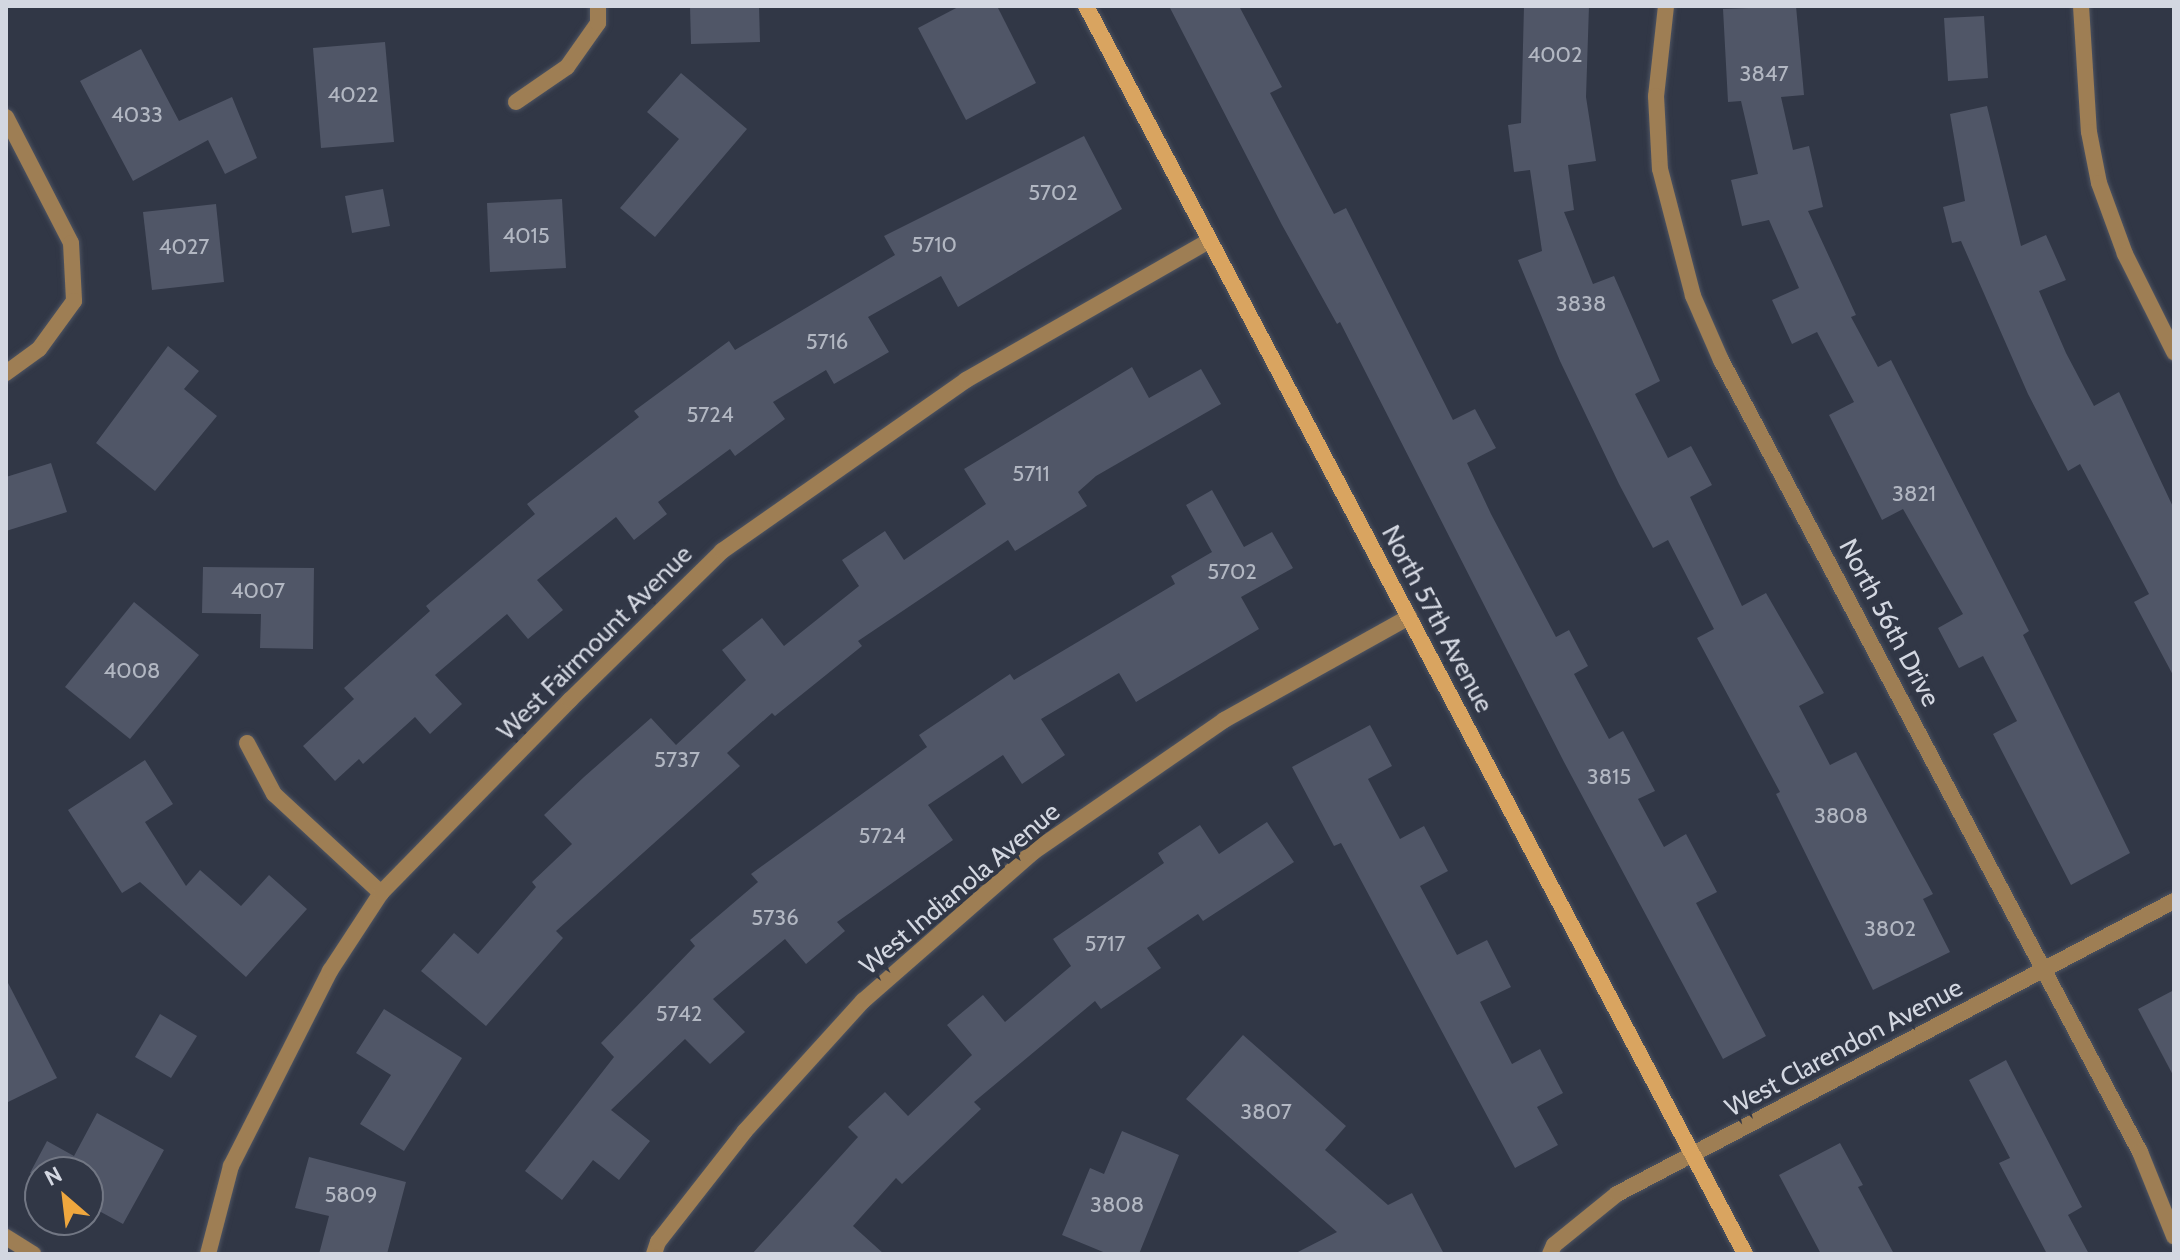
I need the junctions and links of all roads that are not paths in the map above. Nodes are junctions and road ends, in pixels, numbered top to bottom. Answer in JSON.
{"nodes":[{"id":1,"x":598,"y":6,"type":"edge"},
{"id":2,"x":1086,"y":6,"type":"edge"},
{"id":3,"x":1666,"y":6,"type":"edge"},
{"id":4,"x":2081,"y":6,"type":"edge"},
{"id":5,"x":516,"y":102,"type":"dead end"},
{"id":6,"x":6,"y":117,"type":"edge"},
{"id":7,"x":1207,"y":242,"type":"junction"},
{"id":8,"x":2174,"y":352,"type":"edge"},
{"id":9,"x":6,"y":373,"type":"edge"},
{"id":10,"x":1409,"y":617,"type":"junction"},
{"id":11,"x":247,"y":743,"type":"dead end"},
{"id":12,"x":381,"y":893,"type":"junction"},
{"id":13,"x":2174,"y":901,"type":"edge"},
{"id":14,"x":2046,"y":968,"type":"junction"},
{"id":15,"x":1693,"y":1155,"type":"junction"},
{"id":16,"x":2174,"y":1236,"type":"edge"},
{"id":17,"x":6,"y":1237,"type":"edge"},
{"id":18,"x":33,"y":1254,"type":"edge"},
{"id":19,"x":208,"y":1254,"type":"edge"},
{"id":20,"x":654,"y":1254,"type":"edge"},
{"id":21,"x":1550,"y":1254,"type":"edge"},
{"id":22,"x":1745,"y":1254,"type":"edge"}],
"edges":[{"from":1,"to":5,"type":"street"},
{"from":2,"to":7,"type":"street","name":"North 57th Avenue"},
{"from":3,"to":14,"type":"street","name":"North 56th Drive"},
{"from":4,"to":8,"type":"street"},
{"from":6,"to":9,"type":"street"},
{"from":7,"to":10,"type":"street","name":"North 57th Avenue"},
{"from":7,"to":12,"type":"street","name":"West Fairmount Avenue"},
{"from":10,"to":15,"type":"street","name":"North 57th Avenue"},
{"from":10,"to":20,"type":"street","name":"West Indianola Avenue"},
{"from":11,"to":12,"type":"street"},
{"from":12,"to":19,"type":"street","name":"West Fairmount Avenue"},
{"from":13,"to":14,"type":"street","name":"West Clarendon Avenue"},
{"from":14,"to":15,"type":"street","name":"West Clarendon Avenue"},
{"from":14,"to":16,"type":"street","name":"North 56th Drive"},
{"from":15,"to":21,"type":"street","name":"West Clarendon Avenue"},
{"from":15,"to":22,"type":"street","name":"North 57th Avenue"},
{"from":17,"to":18,"type":"street"}]}
